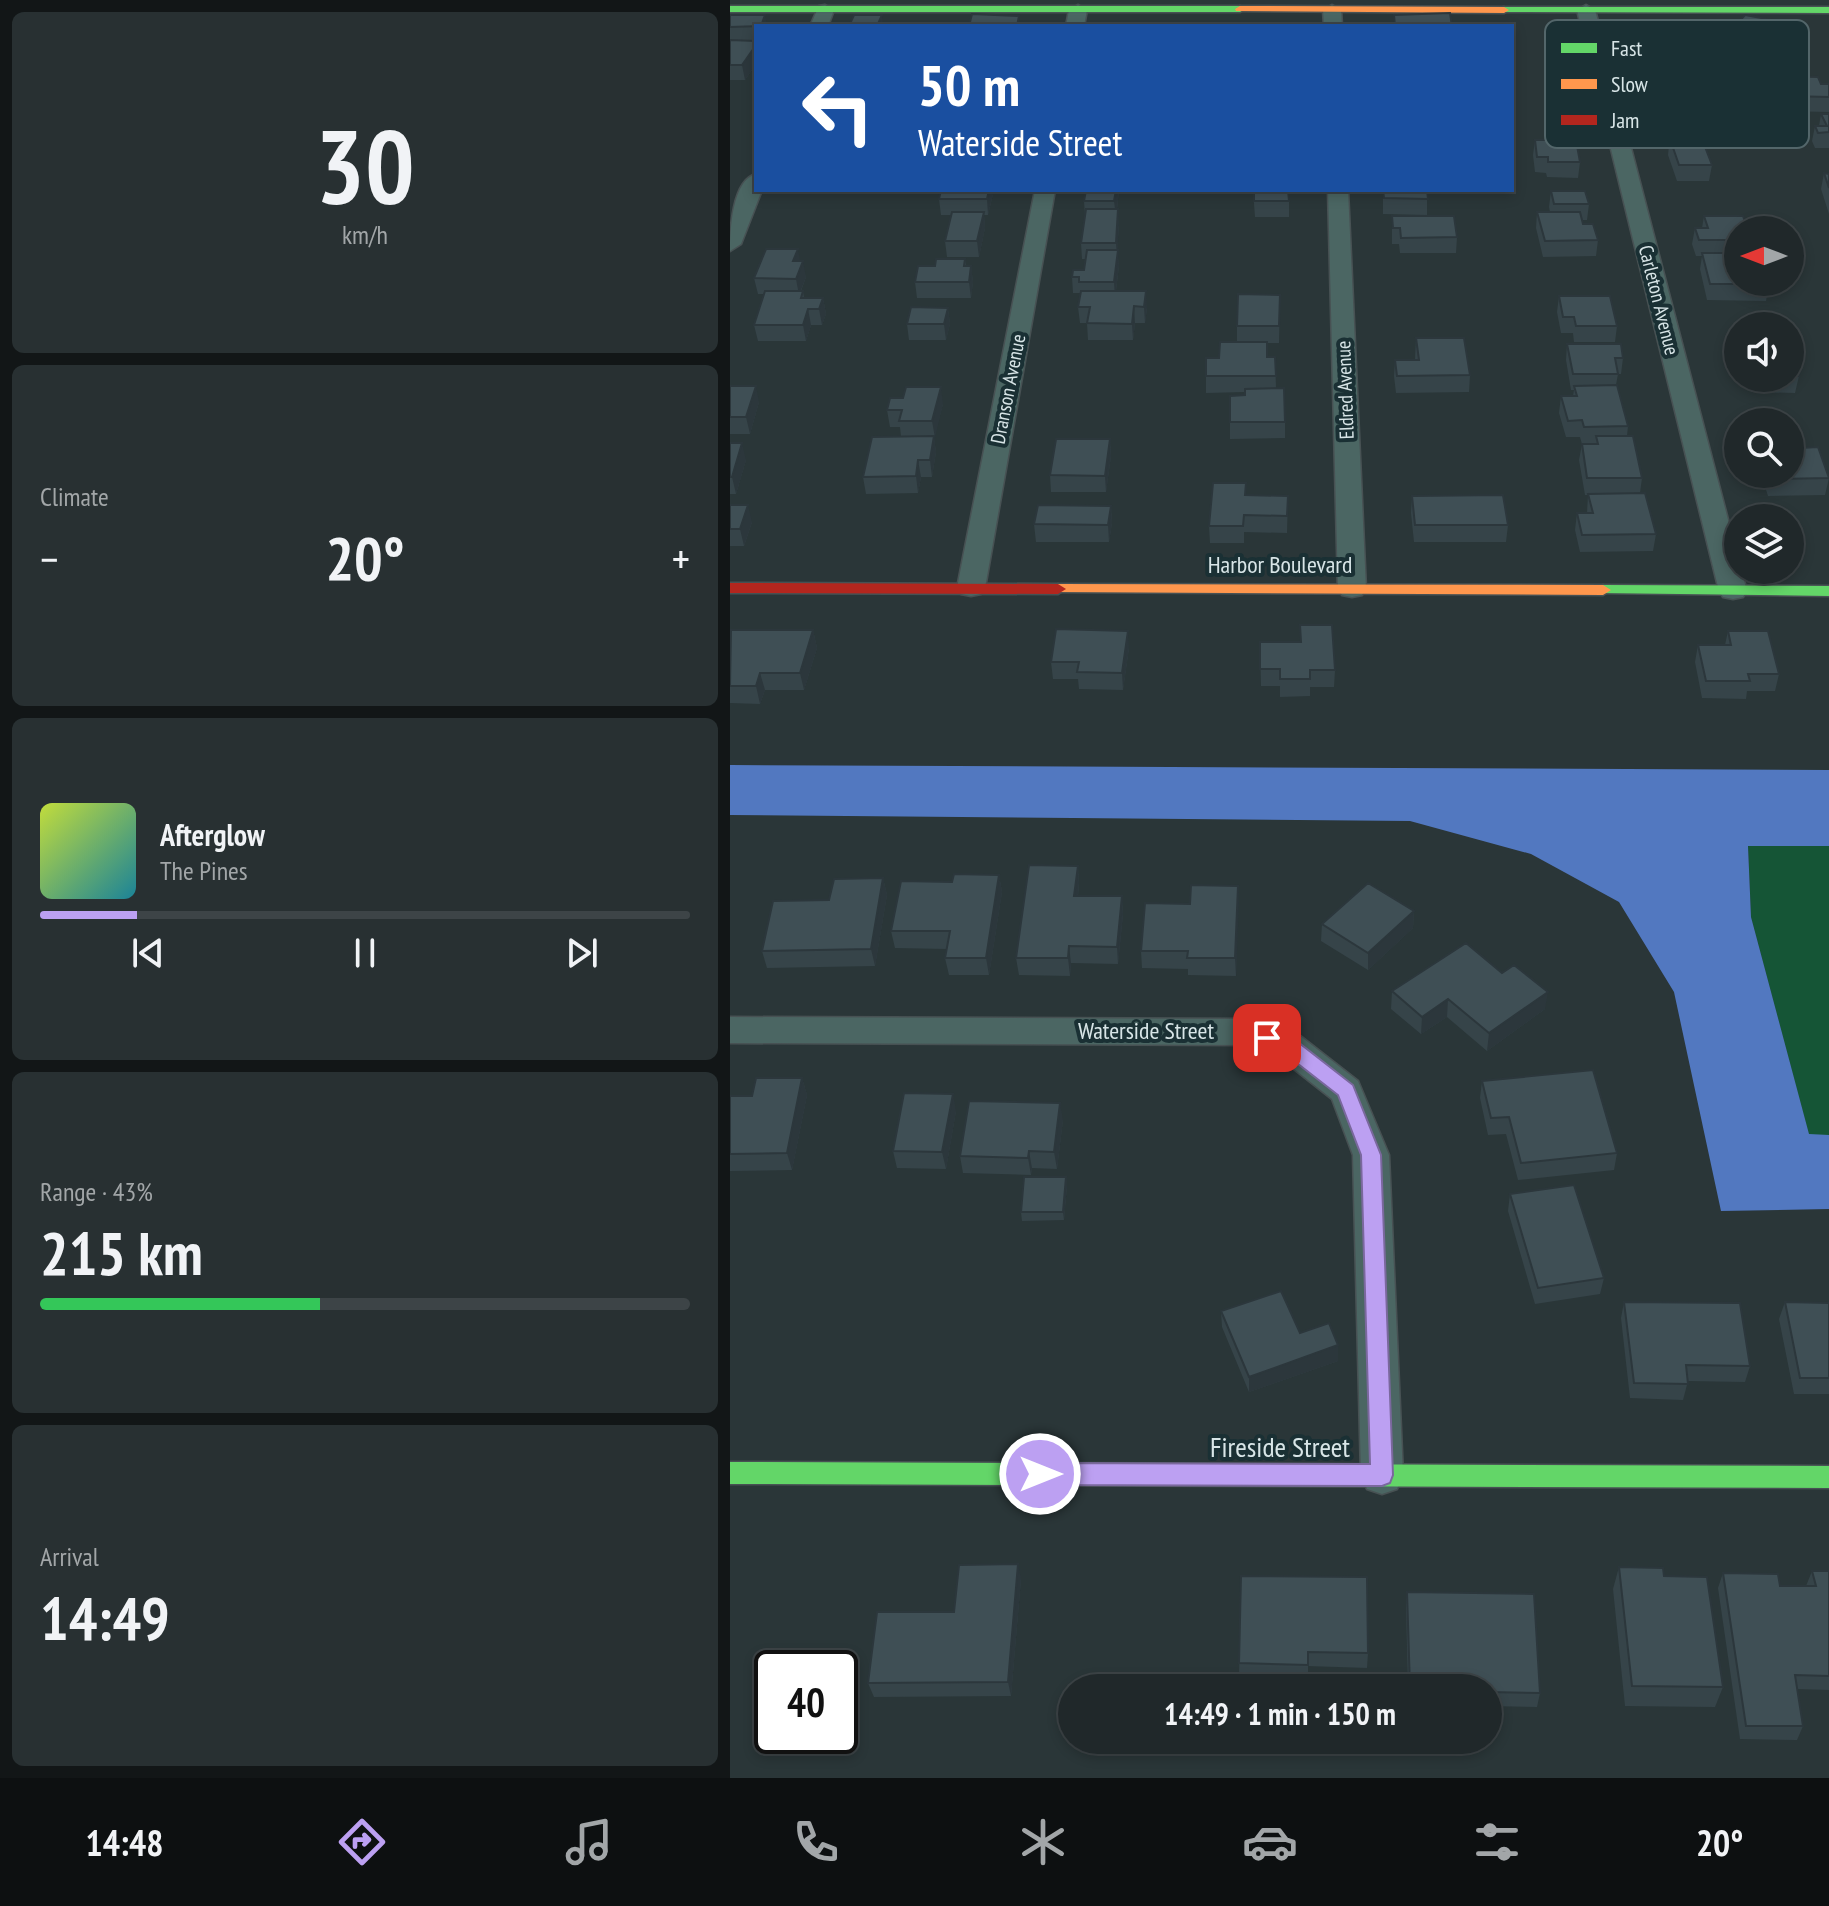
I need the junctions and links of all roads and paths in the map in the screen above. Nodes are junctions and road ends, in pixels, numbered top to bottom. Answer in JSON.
{"nodes":[{"id":1,"x":730,"y":9,"type":"edge"},
{"id":2,"x":1586,"y":10,"type":"junction"},
{"id":3,"x":1829,"y":10,"type":"edge"},
{"id":4,"x":822,"y":18,"type":"edge"},
{"id":5,"x":1077,"y":18,"type":"edge"},
{"id":6,"x":1332,"y":18,"type":"edge"},
{"id":7,"x":1589,"y":20,"type":"edge"},
{"id":8,"x":1621,"y":148,"type":"edge"},
{"id":9,"x":754,"y":185,"type":"edge"},
{"id":10,"x":1045,"y":192,"type":"edge"},
{"id":11,"x":1338,"y":192,"type":"edge"},
{"id":12,"x":730,"y":244,"type":"edge"},
{"id":13,"x":730,"y":588,"type":"edge"},
{"id":14,"x":971,"y":588,"type":"junction"},
{"id":15,"x":1352,"y":589,"type":"junction"},
{"id":16,"x":1733,"y":591,"type":"junction"},
{"id":17,"x":1829,"y":591,"type":"edge"},
{"id":18,"x":730,"y":1030,"type":"edge"},
{"id":19,"x":730,"y":1473,"type":"edge"},
{"id":20,"x":1382,"y":1475,"type":"junction"},
{"id":21,"x":1829,"y":1477,"type":"edge"}],
"edges":[{"from":1,"to":4,"type":"street"},
{"from":2,"to":3,"type":"street"},
{"from":2,"to":6,"type":"street"},
{"from":2,"to":7,"type":"street","name":"Carleton Avenue"},
{"from":4,"to":5,"type":"street"},
{"from":5,"to":6,"type":"street"},
{"from":8,"to":16,"type":"street","name":"Carleton Avenue"},
{"from":9,"to":12,"type":"street"},
{"from":10,"to":14,"type":"street","name":"Dranson Avenue"},
{"from":11,"to":15,"type":"street","name":"Eldred Avenue"},
{"from":13,"to":14,"type":"street","name":"Harbor Boulevard"},
{"from":14,"to":15,"type":"street","name":"Harbor Boulevard"},
{"from":15,"to":16,"type":"street","name":"Harbor Boulevard"},
{"from":16,"to":17,"type":"street","name":"Harbor Boulevard"},
{"from":18,"to":20,"type":"street","name":"Waterside Street"},
{"from":19,"to":20,"type":"street","name":"Fireside Street"},
{"from":20,"to":21,"type":"street","name":"Fireside Street"}]}
